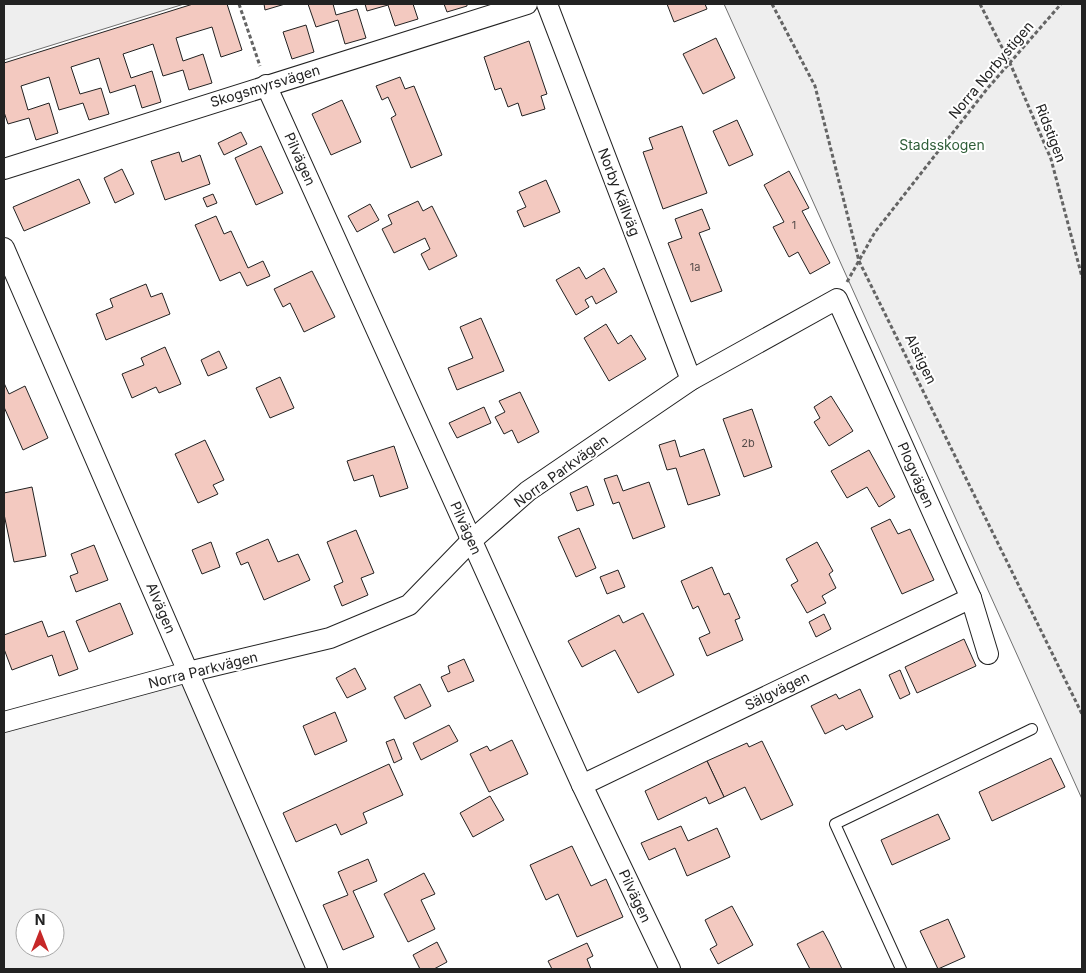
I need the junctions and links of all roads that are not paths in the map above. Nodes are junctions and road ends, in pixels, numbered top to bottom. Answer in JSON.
{"nodes":[{"id":1,"x":527,"y":4,"type":"edge"},
{"id":2,"x":548,"y":4,"type":"edge"},
{"id":3,"x":266,"y":85,"type":"junction"},
{"id":4,"x":4,"y":169,"type":"edge"},
{"id":5,"x":4,"y":248,"type":"edge"},
{"id":6,"x":838,"y":299,"type":"joint"},
{"id":7,"x":691,"y":380,"type":"junction"},
{"id":8,"x":471,"y":541,"type":"junction"},
{"id":9,"x":971,"y":598,"type":"junction"},
{"id":10,"x":988,"y":654,"type":"dead end"},
{"id":11,"x":188,"y":672,"type":"junction"},
{"id":12,"x":4,"y":722,"type":"edge"},
{"id":13,"x":1032,"y":729,"type":"dead end"},
{"id":14,"x":582,"y":784,"type":"junction"},
{"id":15,"x":317,"y":969,"type":"edge"},
{"id":16,"x":670,"y":969,"type":"edge"},
{"id":17,"x":901,"y":969,"type":"edge"}],
"edges":[{"from":1,"to":3,"type":"street","name":"Skogsmyrsvägen"},
{"from":2,"to":7,"type":"street","name":"Norby Källväg"},
{"from":3,"to":4,"type":"street","name":"Skogsmyrsvägen"},
{"from":3,"to":8,"type":"street","name":"Pilvägen"},
{"from":5,"to":11,"type":"street","name":"Alvägen"},
{"from":6,"to":7,"type":"street","name":"Norra Parkvägen"},
{"from":6,"to":9,"type":"street","name":"Plogvägen"},
{"from":7,"to":8,"type":"street","name":"Norra Parkvägen"},
{"from":8,"to":11,"type":"street","name":"Norra Parkvägen"},
{"from":8,"to":14,"type":"street","name":"Pilvägen"},
{"from":9,"to":10,"type":"street","name":"Plogvägen"},
{"from":9,"to":14,"type":"street","name":"Sälgvägen"},
{"from":11,"to":12,"type":"street","name":"Norra Parkvägen"},
{"from":11,"to":15,"type":"street","name":"Alvägen"},
{"from":13,"to":17,"type":"lane"},
{"from":14,"to":16,"type":"street","name":"Pilvägen"}]}
